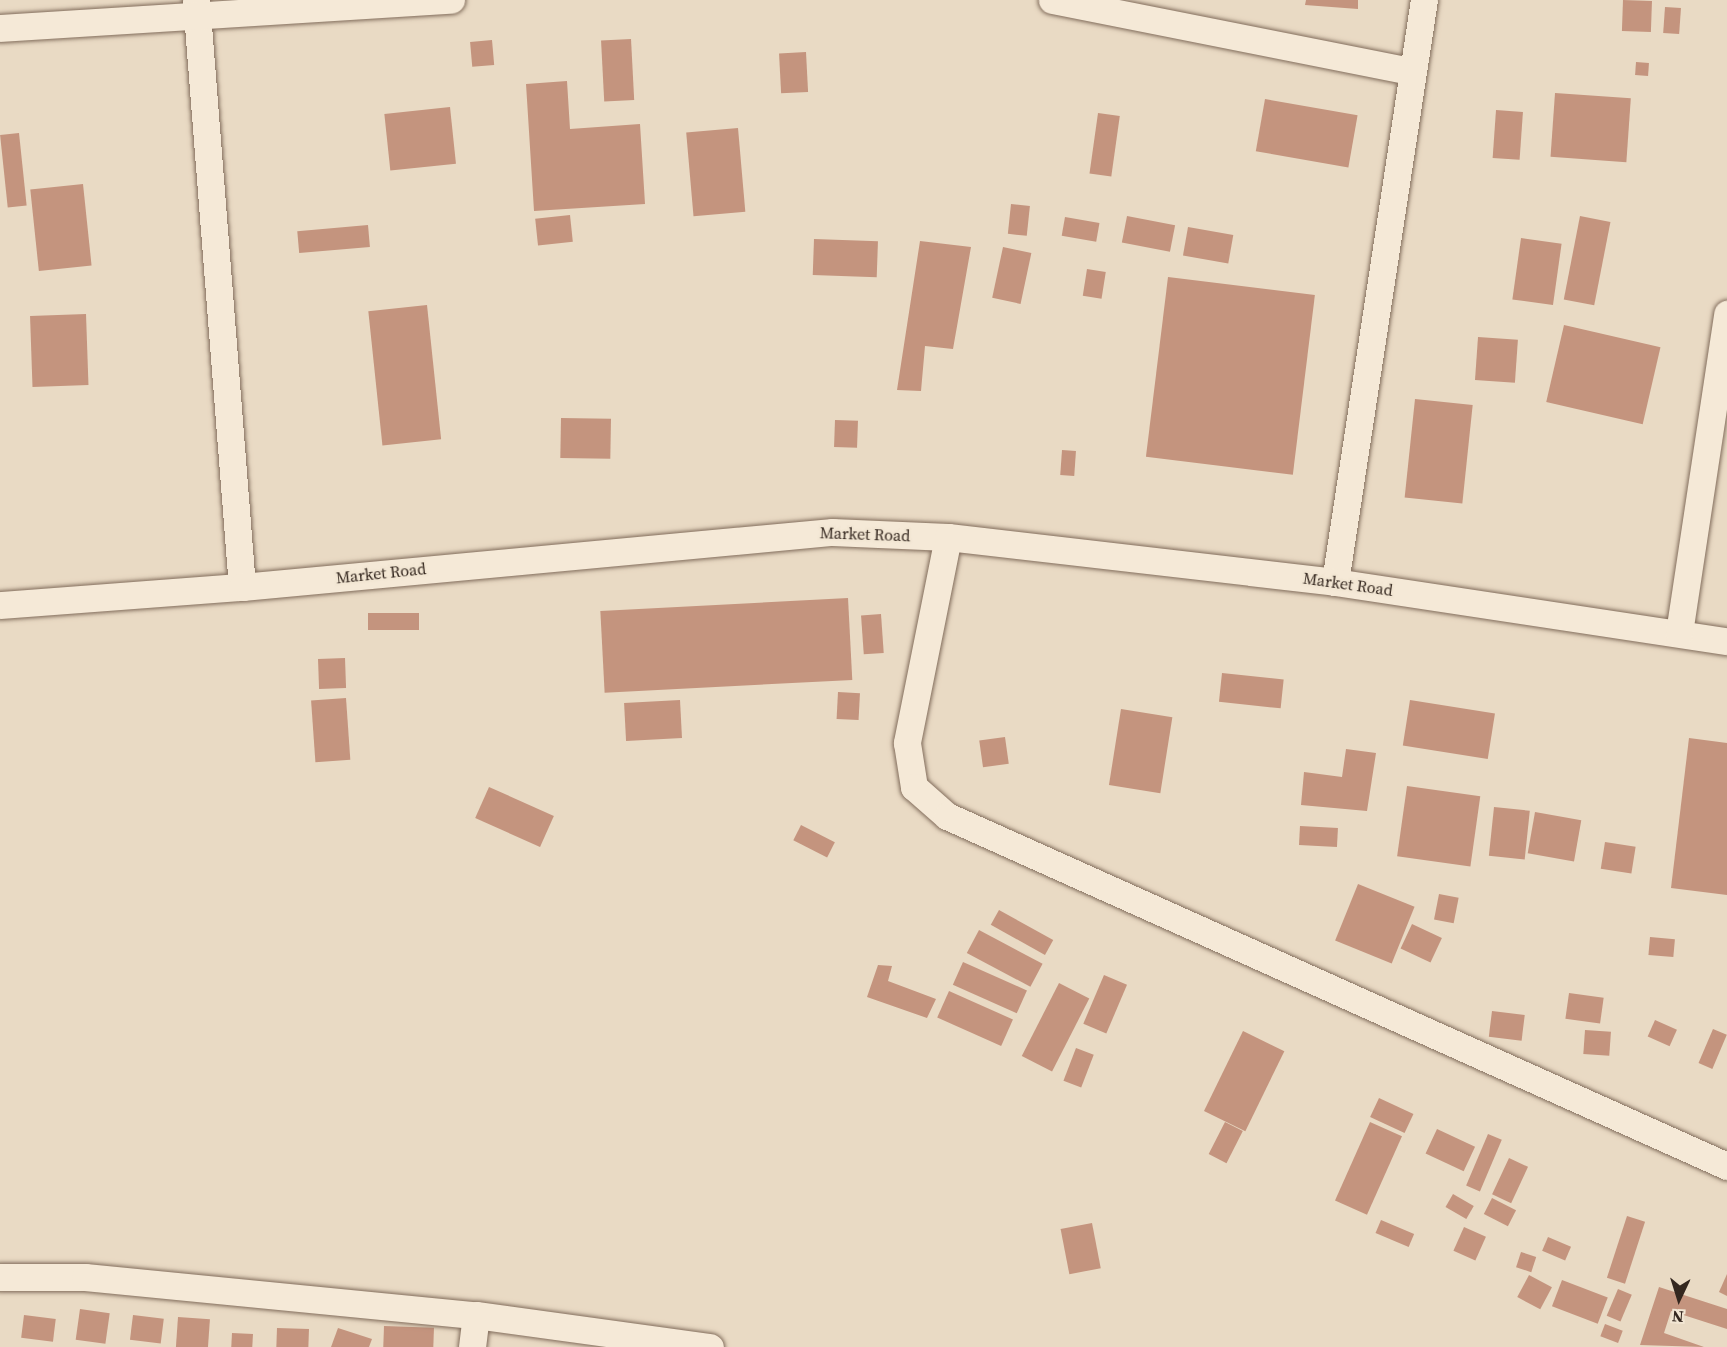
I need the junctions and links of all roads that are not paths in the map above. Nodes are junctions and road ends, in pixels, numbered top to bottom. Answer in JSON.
{"nodes":[{"id":1,"x":451,"y":0,"type":"edge"},
{"id":2,"x":1053,"y":0,"type":"edge"},
{"id":3,"x":1424,"y":0,"type":"edge"},
{"id":4,"x":196,"y":7,"type":"edge"},
{"id":5,"x":0,"y":28,"type":"edge"},
{"id":6,"x":1412,"y":71,"type":"junction"},
{"id":7,"x":1727,"y":314,"type":"edge"},
{"id":8,"x":948,"y":537,"type":"junction"},
{"id":9,"x":1335,"y":582,"type":"junction"},
{"id":10,"x":243,"y":587,"type":"junction"},
{"id":11,"x":0,"y":604,"type":"edge"},
{"id":12,"x":1679,"y":633,"type":"junction"},
{"id":13,"x":1727,"y":641,"type":"edge"},
{"id":14,"x":1727,"y":1166,"type":"edge"},
{"id":15,"x":0,"y":1277,"type":"edge"},
{"id":16,"x":476,"y":1315,"type":"junction"},
{"id":17,"x":472,"y":1347,"type":"edge"},
{"id":18,"x":710,"y":1347,"type":"edge"}],
"edges":[{"from":1,"to":4,"type":"street"},
{"from":2,"to":6,"type":"street"},
{"from":3,"to":6,"type":"street"},
{"from":4,"to":5,"type":"street"},
{"from":4,"to":10,"type":"street"},
{"from":6,"to":9,"type":"street"},
{"from":7,"to":12,"type":"street"},
{"from":8,"to":9,"type":"street","name":"Market Road"},
{"from":8,"to":10,"type":"street","name":"Market Road"},
{"from":8,"to":14,"type":"street"},
{"from":9,"to":12,"type":"street","name":"Market Road"},
{"from":10,"to":11,"type":"street","name":"Market Road"},
{"from":12,"to":13,"type":"street","name":"Market Road"},
{"from":15,"to":16,"type":"street"},
{"from":16,"to":17,"type":"street"},
{"from":16,"to":18,"type":"street"}]}
